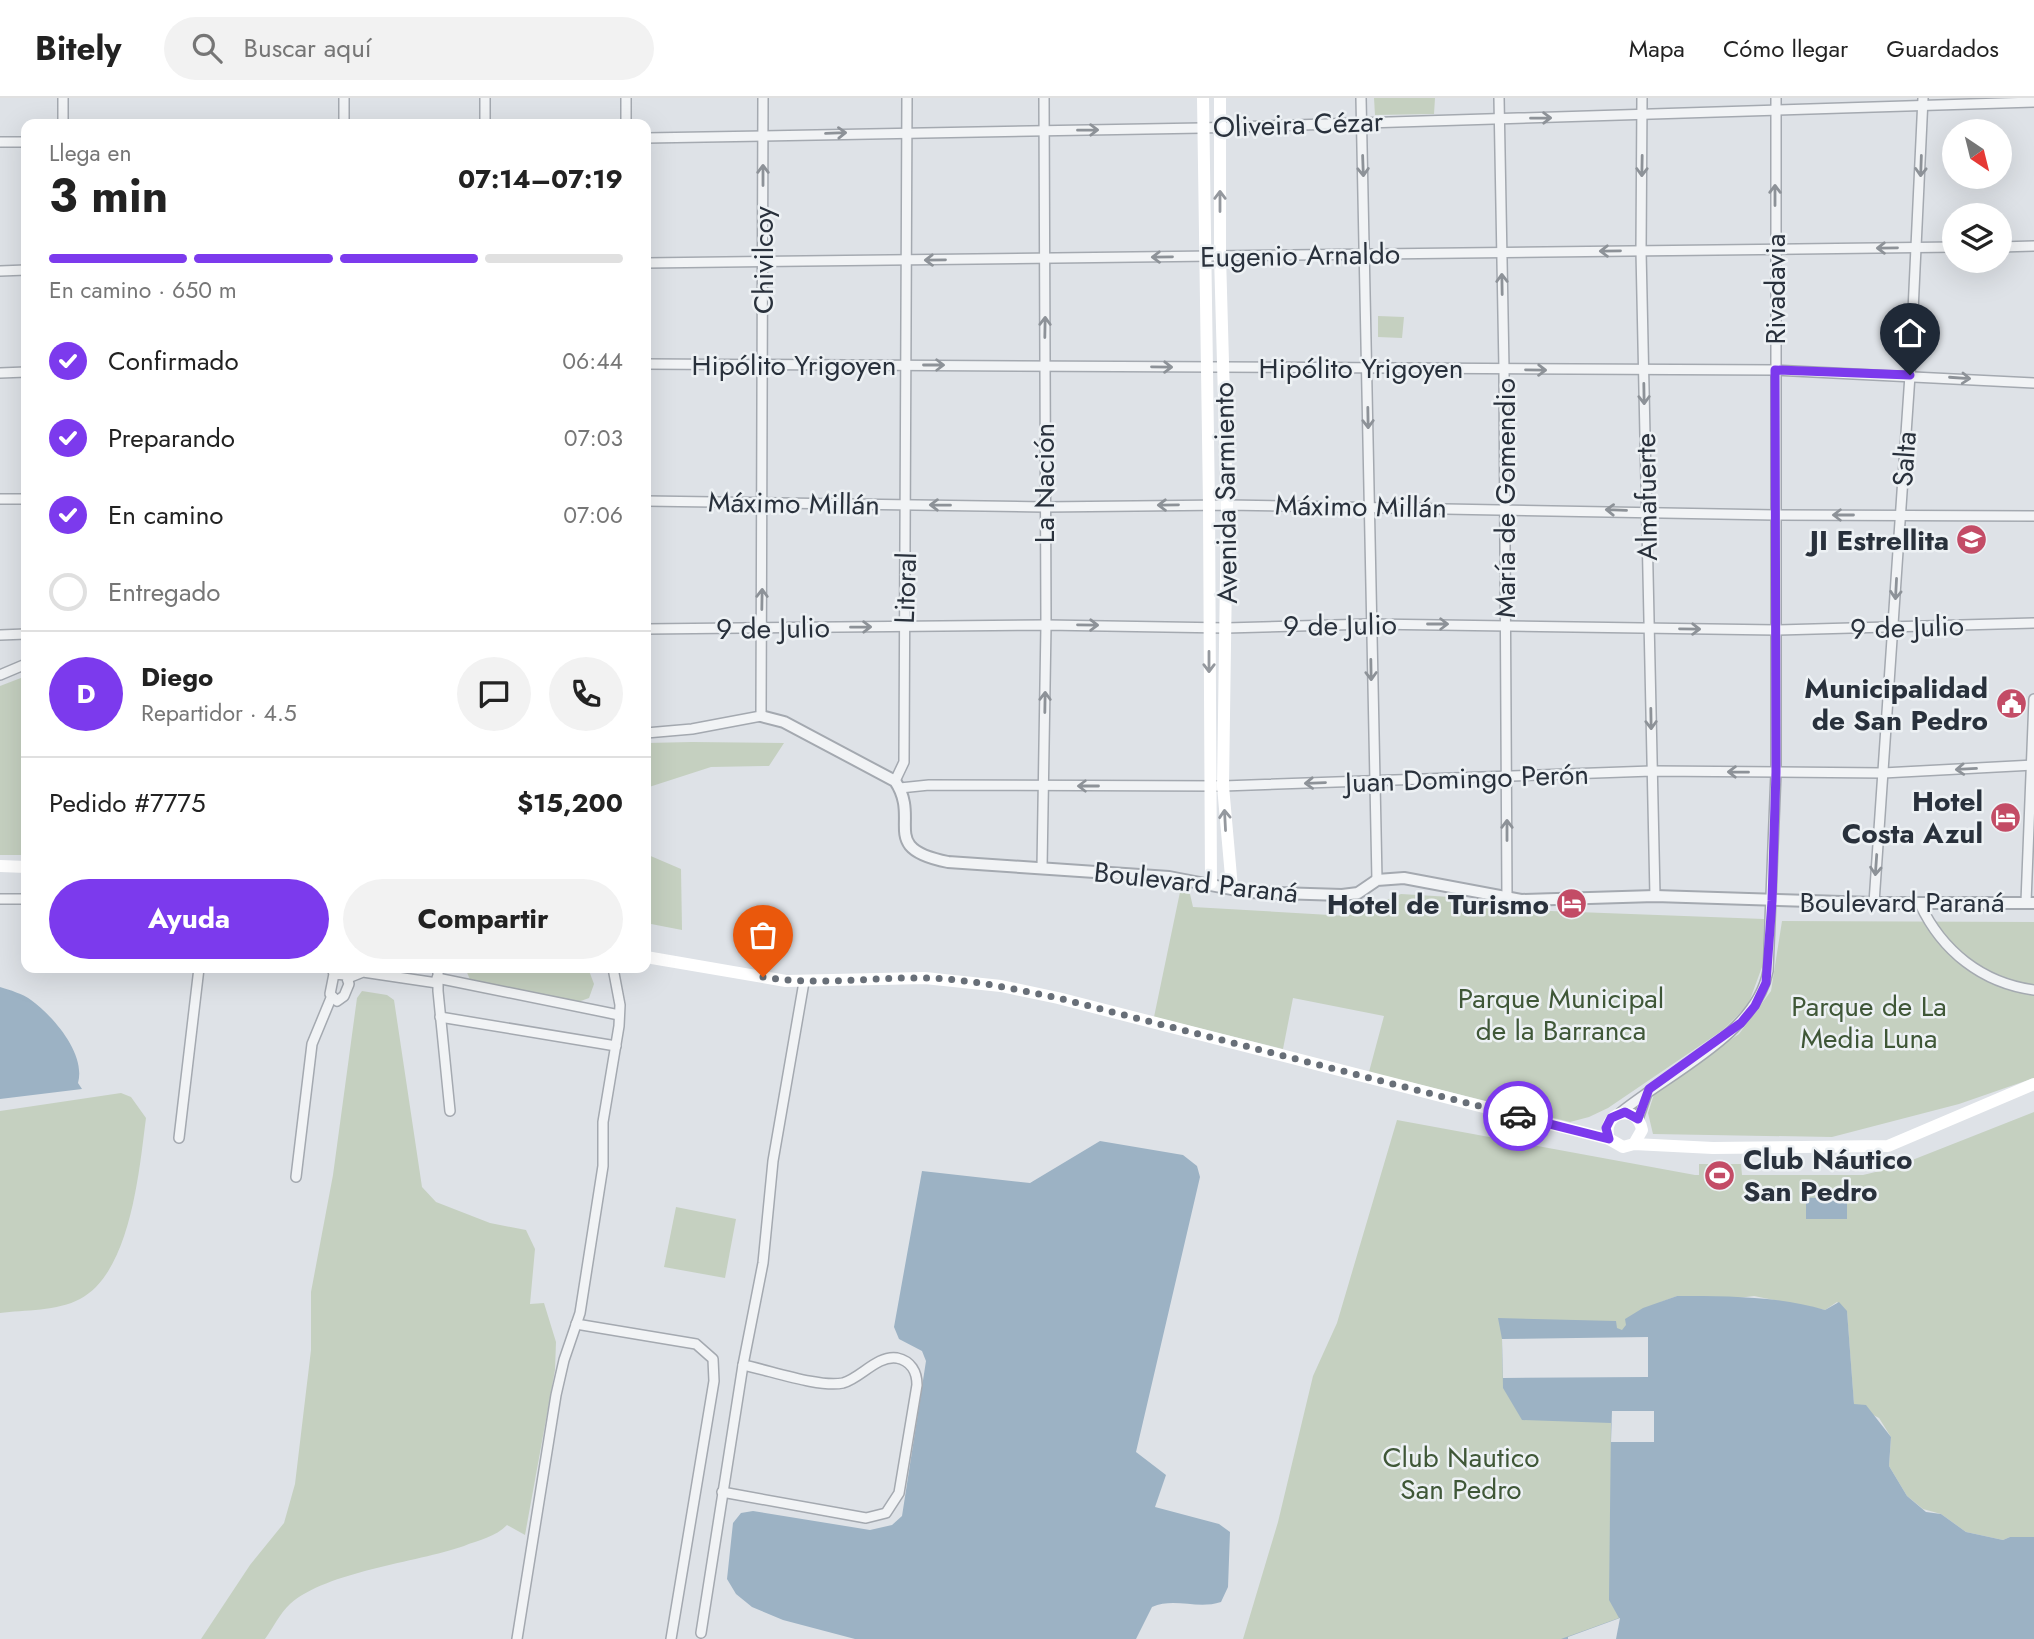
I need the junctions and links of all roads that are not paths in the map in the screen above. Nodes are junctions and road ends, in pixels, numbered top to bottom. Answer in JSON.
{"nodes":[{"id":1,"x":63,"y":98,"type":"edge"},
{"id":2,"x":344,"y":98,"type":"edge"},
{"id":3,"x":485,"y":98,"type":"edge"},
{"id":4,"x":626,"y":98,"type":"edge"},
{"id":5,"x":763,"y":98,"type":"edge"},
{"id":6,"x":907,"y":98,"type":"edge"},
{"id":7,"x":1044,"y":98,"type":"edge"},
{"id":8,"x":1203,"y":98,"type":"edge"},
{"id":9,"x":1220,"y":98,"type":"edge"},
{"id":10,"x":1361,"y":98,"type":"edge"},
{"id":11,"x":1499,"y":98,"type":"edge"},
{"id":12,"x":1642,"y":98,"type":"edge"},
{"id":13,"x":1776,"y":98,"type":"edge"},
{"id":14,"x":1923,"y":102,"type":"edge"},
{"id":15,"x":2034,"y":102,"type":"edge"},
{"id":16,"x":1776,"y":112,"type":"junction"},
{"id":17,"x":1642,"y":115,"type":"junction"},
{"id":18,"x":1499,"y":118,"type":"junction"},
{"id":19,"x":63,"y":119,"type":"edge"},
{"id":20,"x":344,"y":119,"type":"edge"},
{"id":21,"x":485,"y":119,"type":"edge"},
{"id":22,"x":626,"y":119,"type":"edge"},
{"id":23,"x":1361,"y":121,"type":"junction"},
{"id":24,"x":1220,"y":127,"type":"junction"},
{"id":25,"x":1202,"y":128,"type":"junction"},
{"id":26,"x":906,"y":131,"type":"junction"},
{"id":27,"x":1044,"y":131,"type":"junction"},
{"id":28,"x":763,"y":135,"type":"junction"},
{"id":29,"x":651,"y":138,"type":"edge"},
{"id":30,"x":0,"y":142,"type":"edge"},
{"id":31,"x":21,"y":142,"type":"edge"},
{"id":32,"x":2034,"y":246,"type":"edge"},
{"id":33,"x":1917,"y":247,"type":"junction"},
{"id":34,"x":1942,"y":247,"type":"edge"},
{"id":35,"x":2012,"y":247,"type":"edge"},
{"id":36,"x":1775,"y":250,"type":"junction"},
{"id":37,"x":1641,"y":251,"type":"junction"},
{"id":38,"x":1502,"y":253,"type":"junction"},
{"id":39,"x":1366,"y":254,"type":"junction"},
{"id":40,"x":1220,"y":256,"type":"junction"},
{"id":41,"x":1205,"y":257,"type":"junction"},
{"id":42,"x":1046,"y":258,"type":"junction"},
{"id":43,"x":905,"y":260,"type":"junction"},
{"id":44,"x":764,"y":262,"type":"junction"},
{"id":45,"x":651,"y":263,"type":"edge"},
{"id":46,"x":21,"y":270,"type":"edge"},
{"id":47,"x":0,"y":271,"type":"edge"},
{"id":48,"x":763,"y":364,"type":"junction"},
{"id":49,"x":651,"y":365,"type":"edge"},
{"id":50,"x":905,"y":365,"type":"junction"},
{"id":51,"x":1044,"y":365,"type":"junction"},
{"id":52,"x":1207,"y":368,"type":"junction"},
{"id":53,"x":1223,"y":368,"type":"junction"},
{"id":54,"x":1367,"y":368,"type":"junction"},
{"id":55,"x":1504,"y":369,"type":"junction"},
{"id":56,"x":1775,"y":370,"type":"junction"},
{"id":57,"x":1644,"y":371,"type":"junction"},
{"id":58,"x":21,"y":372,"type":"edge"},
{"id":59,"x":0,"y":373,"type":"edge"},
{"id":60,"x":1910,"y":375,"type":"junction"},
{"id":61,"x":2034,"y":383,"type":"edge"},
{"id":62,"x":0,"y":499,"type":"edge"},
{"id":63,"x":21,"y":499,"type":"edge"},
{"id":64,"x":651,"y":501,"type":"edge"},
{"id":65,"x":763,"y":503,"type":"junction"},
{"id":66,"x":908,"y":505,"type":"junction"},
{"id":67,"x":1209,"y":505,"type":"junction"},
{"id":68,"x":1227,"y":505,"type":"junction"},
{"id":69,"x":1370,"y":506,"type":"junction"},
{"id":70,"x":1044,"y":507,"type":"junction"},
{"id":71,"x":1505,"y":508,"type":"junction"},
{"id":72,"x":1646,"y":511,"type":"junction"},
{"id":73,"x":1775,"y":515,"type":"junction"},
{"id":74,"x":1900,"y":516,"type":"junction"},
{"id":75,"x":2034,"y":516,"type":"edge"},
{"id":76,"x":2034,"y":623,"type":"edge"},
{"id":77,"x":1370,"y":624,"type":"junction"},
{"id":78,"x":1045,"y":625,"type":"junction"},
{"id":79,"x":1506,"y":625,"type":"junction"},
{"id":80,"x":903,"y":626,"type":"junction"},
{"id":81,"x":1209,"y":626,"type":"junction"},
{"id":82,"x":1893,"y":627,"type":"junction"},
{"id":83,"x":1226,"y":628,"type":"junction"},
{"id":84,"x":651,"y":629,"type":"edge"},
{"id":85,"x":1649,"y":629,"type":"junction"},
{"id":86,"x":761,"y":630,"type":"junction"},
{"id":87,"x":1776,"y":630,"type":"junction"},
{"id":88,"x":21,"y":634,"type":"edge"},
{"id":89,"x":0,"y":635,"type":"edge"},
{"id":90,"x":21,"y":666,"type":"edge"},
{"id":91,"x":0,"y":675,"type":"edge"},
{"id":92,"x":2034,"y":699,"type":"edge"},
{"id":93,"x":761,"y":716,"type":"junction"},
{"id":94,"x":651,"y":733,"type":"edge"},
{"id":95,"x":2032,"y":765,"type":"edge"},
{"id":96,"x":1652,"y":771,"type":"junction"},
{"id":97,"x":1776,"y":772,"type":"junction"},
{"id":98,"x":1883,"y":773,"type":"junction"},
{"id":99,"x":1507,"y":778,"type":"junction"},
{"id":100,"x":1374,"y":781,"type":"junction"},
{"id":101,"x":897,"y":785,"type":"junction"},
{"id":102,"x":1044,"y":785,"type":"junction"},
{"id":103,"x":1217,"y":786,"type":"junction"},
{"id":104,"x":0,"y":866,"type":"edge"},
{"id":105,"x":21,"y":867,"type":"edge"},
{"id":106,"x":1042,"y":868,"type":"junction"},
{"id":107,"x":1377,"y":880,"type":"junction"},
{"id":108,"x":1211,"y":883,"type":"junction"},
{"id":109,"x":1232,"y":888,"type":"junction"},
{"id":110,"x":1654,"y":896,"type":"junction"},
{"id":111,"x":1507,"y":898,"type":"junction"},
{"id":112,"x":0,"y":899,"type":"edge"},
{"id":113,"x":21,"y":899,"type":"edge"},
{"id":114,"x":1772,"y":901,"type":"junction"},
{"id":115,"x":2030,"y":902,"type":"edge"},
{"id":116,"x":1874,"y":903,"type":"junction"},
{"id":117,"x":1920,"y":904,"type":"junction"},
{"id":118,"x":651,"y":958,"type":"edge"},
{"id":119,"x":198,"y":973,"type":"edge"},
{"id":120,"x":333,"y":973,"type":"edge"},
{"id":121,"x":340,"y":973,"type":"edge"},
{"id":122,"x":360,"y":973,"type":"edge"},
{"id":123,"x":382,"y":973,"type":"edge"},
{"id":124,"x":614,"y":973,"type":"edge"},
{"id":125,"x":438,"y":976,"type":"edge"},
{"id":126,"x":348,"y":978,"type":"junction"},
{"id":127,"x":804,"y":982,"type":"junction"},
{"id":128,"x":2034,"y":990,"type":"edge"},
{"id":129,"x":331,"y":998,"type":"junction"},
{"id":130,"x":619,"y":1016,"type":"junction"},
{"id":131,"x":440,"y":1017,"type":"junction"},
{"id":132,"x":616,"y":1046,"type":"junction"},
{"id":133,"x":2034,"y":1084,"type":"edge"},
{"id":134,"x":1649,"y":1089,"type":"junction"},
{"id":135,"x":450,"y":1111,"type":"dead end"},
{"id":136,"x":1620,"y":1113,"type":"junction"},
{"id":137,"x":1638,"y":1119,"type":"junction"},
{"id":138,"x":1608,"y":1122,"type":"junction"},
{"id":139,"x":1570,"y":1129,"type":"junction"},
{"id":140,"x":180,"y":1138,"type":"dead end"},
{"id":141,"x":1609,"y":1139,"type":"junction"},
{"id":142,"x":1637,"y":1140,"type":"junction"},
{"id":143,"x":296,"y":1177,"type":"dead end"},
{"id":144,"x":576,"y":1324,"type":"junction"},
{"id":145,"x":743,"y":1365,"type":"junction"},
{"id":146,"x":722,"y":1492,"type":"junction"},
{"id":147,"x":701,"y":1633,"type":"dead end"},
{"id":148,"x":517,"y":1639,"type":"edge"},
{"id":149,"x":671,"y":1639,"type":"edge"}],
"edges":[{"from":1,"to":19,"type":"street"},
{"from":2,"to":20,"type":"street"},
{"from":3,"to":21,"type":"street"},
{"from":4,"to":22,"type":"street"},
{"from":5,"to":28,"type":"street","name":"Chivilcoy"},
{"from":6,"to":26,"type":"street","name":"Litoral"},
{"from":7,"to":27,"type":"street","name":"La Nación"},
{"from":8,"to":25,"type":"main road","name":"Avenida Sarmiento"},
{"from":9,"to":24,"type":"main road","name":"Avenida Sarmiento"},
{"from":10,"to":23,"type":"street"},
{"from":11,"to":18,"type":"street","name":"María de Gomendio"},
{"from":12,"to":17,"type":"street","name":"Almafuerte"},
{"from":13,"to":16,"type":"street","name":"Rivadavia"},
{"from":14,"to":15,"type":"street","name":"Oliveira Cézar"},
{"from":14,"to":16,"type":"street","name":"Oliveira Cézar"},
{"from":14,"to":33,"type":"street","name":"Salta","one_way":true},
{"from":16,"to":17,"type":"street","name":"Oliveira Cézar"},
{"from":36,"to":16,"type":"street","name":"Rivadavia","one_way":true},
{"from":18,"to":17,"type":"street","name":"Oliveira Cézar","one_way":true},
{"from":17,"to":37,"type":"street","name":"Almafuerte","one_way":true},
{"from":18,"to":23,"type":"street","name":"Oliveira Cézar"},
{"from":18,"to":38,"type":"street","name":"María de Gomendio"},
{"from":23,"to":24,"type":"street","name":"Oliveira Cézar"},
{"from":23,"to":39,"type":"street","one_way":true},
{"from":24,"to":25,"type":"street","name":"Oliveira Cézar"},
{"from":40,"to":24,"type":"main road","name":"Avenida Sarmiento","one_way":true},
{"from":27,"to":25,"type":"street","name":"Oliveira Cézar","one_way":true},
{"from":25,"to":41,"type":"main road","name":"Avenida Sarmiento"},
{"from":26,"to":27,"type":"street","name":"Oliveira Cézar"},
{"from":28,"to":26,"type":"street","name":"Oliveira Cézar","one_way":true},
{"from":26,"to":43,"type":"street","name":"Litoral"},
{"from":27,"to":42,"type":"street","name":"La Nación"},
{"from":28,"to":29,"type":"street","name":"Oliveira Cézar"},
{"from":44,"to":28,"type":"street","name":"Chivilcoy","one_way":true},
{"from":30,"to":31,"type":"street"},
{"from":32,"to":35,"type":"street"},
{"from":33,"to":34,"type":"street","name":"Eugenio Arnaldo"},
{"from":33,"to":36,"type":"street","name":"Eugenio Arnaldo","one_way":true},
{"from":33,"to":60,"type":"street","name":"Salta"},
{"from":36,"to":37,"type":"street","name":"Eugenio Arnaldo"},
{"from":36,"to":56,"type":"street","name":"Rivadavia"},
{"from":37,"to":38,"type":"street","name":"Eugenio Arnaldo","one_way":true},
{"from":37,"to":57,"type":"street","name":"Almafuerte"},
{"from":38,"to":39,"type":"street","name":"Eugenio Arnaldo"},
{"from":55,"to":38,"type":"street","name":"María de Gomendio","one_way":true},
{"from":39,"to":40,"type":"street","name":"Eugenio Arnaldo"},
{"from":39,"to":54,"type":"street"},
{"from":40,"to":41,"type":"street","name":"Eugenio Arnaldo"},
{"from":40,"to":53,"type":"main road","name":"Avenida Sarmiento"},
{"from":41,"to":42,"type":"street","name":"Eugenio Arnaldo","one_way":true},
{"from":41,"to":52,"type":"main road","name":"Avenida Sarmiento"},
{"from":42,"to":43,"type":"street","name":"Eugenio Arnaldo","one_way":true},
{"from":51,"to":42,"type":"street","name":"La Nación","one_way":true},
{"from":43,"to":44,"type":"street","name":"Eugenio Arnaldo"},
{"from":43,"to":50,"type":"street","name":"Litoral"},
{"from":44,"to":45,"type":"street","name":"Eugenio Arnaldo"},
{"from":44,"to":48,"type":"street","name":"Chivilcoy"},
{"from":46,"to":47,"type":"street"},
{"from":48,"to":49,"type":"street","name":"Hipólito Yrigoyen"},
{"from":48,"to":50,"type":"street","name":"Hipólito Yrigoyen"},
{"from":48,"to":65,"type":"street","name":"Chivilcoy"},
{"from":50,"to":51,"type":"street","name":"Hipólito Yrigoyen","one_way":true},
{"from":50,"to":66,"type":"street","name":"Litoral"},
{"from":51,"to":52,"type":"street","name":"Hipólito Yrigoyen","one_way":true},
{"from":51,"to":70,"type":"street","name":"La Nación"},
{"from":52,"to":53,"type":"street","name":"Hipólito Yrigoyen"},
{"from":52,"to":67,"type":"main road","name":"Avenida Sarmiento"},
{"from":53,"to":54,"type":"street","name":"Hipólito Yrigoyen"},
{"from":53,"to":68,"type":"main road","name":"Avenida Sarmiento"},
{"from":54,"to":55,"type":"street","name":"Hipólito Yrigoyen"},
{"from":54,"to":69,"type":"street","one_way":true},
{"from":55,"to":57,"type":"street","name":"Hipólito Yrigoyen","one_way":true},
{"from":55,"to":71,"type":"street","name":"María de Gomendio"},
{"from":56,"to":57,"type":"street","name":"Hipólito Yrigoyen"},
{"from":56,"to":60,"type":"street","name":"Hipólito Yrigoyen"},
{"from":56,"to":73,"type":"street","name":"Rivadavia"},
{"from":57,"to":72,"type":"street","name":"Almafuerte","one_way":true},
{"from":58,"to":59,"type":"street"},
{"from":60,"to":61,"type":"street","name":"Hipólito Yrigoyen","one_way":true},
{"from":60,"to":74,"type":"street","name":"Salta"},
{"from":62,"to":63,"type":"street"},
{"from":64,"to":65,"type":"street","name":"Máximo Millán"},
{"from":65,"to":66,"type":"street","name":"Máximo Millán"},
{"from":86,"to":65,"type":"street","name":"Chivilcoy","one_way":true},
{"from":70,"to":66,"type":"street","name":"Máximo Millán","one_way":true},
{"from":66,"to":80,"type":"street","name":"Litoral"},
{"from":67,"to":68,"type":"street","name":"Máximo Millán"},
{"from":67,"to":70,"type":"street","name":"Máximo Millán","one_way":true},
{"from":67,"to":81,"type":"main road","name":"Avenida Sarmiento"},
{"from":68,"to":69,"type":"street","name":"Máximo Millán"},
{"from":68,"to":83,"type":"main road","name":"Avenida Sarmiento"},
{"from":69,"to":71,"type":"street","name":"Máximo Millán"},
{"from":69,"to":77,"type":"street"},
{"from":70,"to":78,"type":"street","name":"La Nación"},
{"from":72,"to":71,"type":"street","name":"Máximo Millán","one_way":true},
{"from":71,"to":79,"type":"street","name":"María de Gomendio"},
{"from":72,"to":73,"type":"street","name":"Máximo Millán"},
{"from":72,"to":85,"type":"street","name":"Almafuerte"},
{"from":74,"to":73,"type":"street","name":"Máximo Millán","one_way":true},
{"from":73,"to":87,"type":"street","name":"Rivadavia"},
{"from":74,"to":75,"type":"street","name":"Máximo Millán"},
{"from":74,"to":82,"type":"street","name":"Salta","one_way":true},
{"from":76,"to":82,"type":"street","name":"9 de Julio"},
{"from":77,"to":79,"type":"street","name":"9 de Julio","one_way":true},
{"from":77,"to":83,"type":"street","name":"9 de Julio"},
{"from":77,"to":100,"type":"street","one_way":true},
{"from":78,"to":80,"type":"street","name":"9 de Julio"},
{"from":78,"to":81,"type":"street","name":"9 de Julio","one_way":true},
{"from":102,"to":78,"type":"street","name":"La Nación","one_way":true},
{"from":79,"to":85,"type":"street","name":"9 de Julio"},
{"from":79,"to":99,"type":"street","name":"María de Gomendio"},
{"from":86,"to":80,"type":"street","name":"9 de Julio","one_way":true},
{"from":80,"to":101,"type":"street","name":"Litoral"},
{"from":81,"to":83,"type":"street","name":"9 de Julio"},
{"from":81,"to":103,"type":"main road","name":"Avenida Sarmiento","one_way":true},
{"from":82,"to":87,"type":"street","name":"9 de Julio"},
{"from":82,"to":98,"type":"street","name":"Salta"},
{"from":83,"to":103,"type":"main road","name":"Avenida Sarmiento"},
{"from":84,"to":86,"type":"street","name":"9 de Julio"},
{"from":85,"to":87,"type":"street","name":"9 de Julio","one_way":true},
{"from":85,"to":96,"type":"street","name":"Almafuerte","one_way":true},
{"from":86,"to":93,"type":"street","name":"Chivilcoy"},
{"from":87,"to":97,"type":"street","name":"Rivadavia"},
{"from":88,"to":89,"type":"street"},
{"from":90,"to":91,"type":"street"},
{"from":92,"to":95,"type":"street"},
{"from":93,"to":94,"type":"street"},
{"from":93,"to":101,"type":"street"},
{"from":95,"to":98,"type":"street","name":"Juan Domingo Perón","one_way":true},
{"from":95,"to":115,"type":"street"},
{"from":97,"to":96,"type":"street","name":"Juan Domingo Perón","one_way":true},
{"from":96,"to":99,"type":"street","name":"Juan Domingo Perón"},
{"from":96,"to":110,"type":"street","name":"Almafuerte"},
{"from":97,"to":98,"type":"street","name":"Juan Domingo Perón"},
{"from":97,"to":114,"type":"street","name":"Rivadavia"},
{"from":98,"to":116,"type":"street","name":"Salta","one_way":true},
{"from":99,"to":100,"type":"street","name":"Juan Domingo Perón"},
{"from":111,"to":99,"type":"street","name":"María de Gomendio","one_way":true},
{"from":100,"to":103,"type":"street","name":"Juan Domingo Perón","one_way":true},
{"from":100,"to":107,"type":"street"},
{"from":101,"to":102,"type":"street","name":"Juan Domingo Perón"},
{"from":101,"to":106,"type":"street","name":"Boulevard Paraná"},
{"from":103,"to":102,"type":"street","name":"Juan Domingo Perón","one_way":true},
{"from":102,"to":106,"type":"street","name":"La Nación"},
{"from":103,"to":108,"type":"main road","name":"Avenida Sarmiento"},
{"from":109,"to":103,"type":"main road","name":"Avenida Sarmiento","one_way":true},
{"from":104,"to":105,"type":"main road"},
{"from":106,"to":108,"type":"street","name":"Boulevard Paraná"},
{"from":107,"to":109,"type":"street","name":"Boulevard Paraná"},
{"from":107,"to":111,"type":"street","name":"Boulevard Paraná"},
{"from":108,"to":109,"type":"street","name":"Boulevard Paraná"},
{"from":110,"to":111,"type":"street","name":"Boulevard Paraná"},
{"from":110,"to":114,"type":"street","name":"Boulevard Paraná"},
{"from":112,"to":113,"type":"street"},
{"from":114,"to":116,"type":"street","name":"Boulevard Paraná"},
{"from":114,"to":134,"type":"street","name":"Rivadavia"},
{"from":115,"to":117,"type":"street","name":"Boulevard Paraná"},
{"from":116,"to":117,"type":"street","name":"Boulevard Paraná"},
{"from":117,"to":128,"type":"street"},
{"from":118,"to":127,"type":"main road"},
{"from":119,"to":140,"type":"street"},
{"from":120,"to":129,"type":"street"},
{"from":121,"to":126,"type":"street"},
{"from":122,"to":126,"type":"street"},
{"from":123,"to":125,"type":"street"},
{"from":124,"to":130,"type":"street"},
{"from":125,"to":130,"type":"street"},
{"from":125,"to":131,"type":"street"},
{"from":126,"to":129,"type":"street"},
{"from":127,"to":139,"type":"main road"},
{"from":127,"to":145,"type":"street"},
{"from":129,"to":143,"type":"street"},
{"from":130,"to":132,"type":"street"},
{"from":131,"to":132,"type":"street"},
{"from":131,"to":135,"type":"street"},
{"from":132,"to":144,"type":"street"},
{"from":133,"to":142,"type":"main road"},
{"from":134,"to":136,"type":"street"},
{"from":134,"to":137,"type":"street"},
{"from":136,"to":137,"type":"main road"},
{"from":136,"to":138,"type":"main road"},
{"from":137,"to":142,"type":"main road"},
{"from":138,"to":139,"type":"main road"},
{"from":138,"to":141,"type":"main road"},
{"from":139,"to":141,"type":"main road"},
{"from":141,"to":142,"type":"main road"},
{"from":144,"to":148,"type":"street"},
{"from":144,"to":149,"type":"street"},
{"from":145,"to":146,"type":"street"},
{"from":145,"to":146,"type":"street"},
{"from":146,"to":147,"type":"street"}]}
